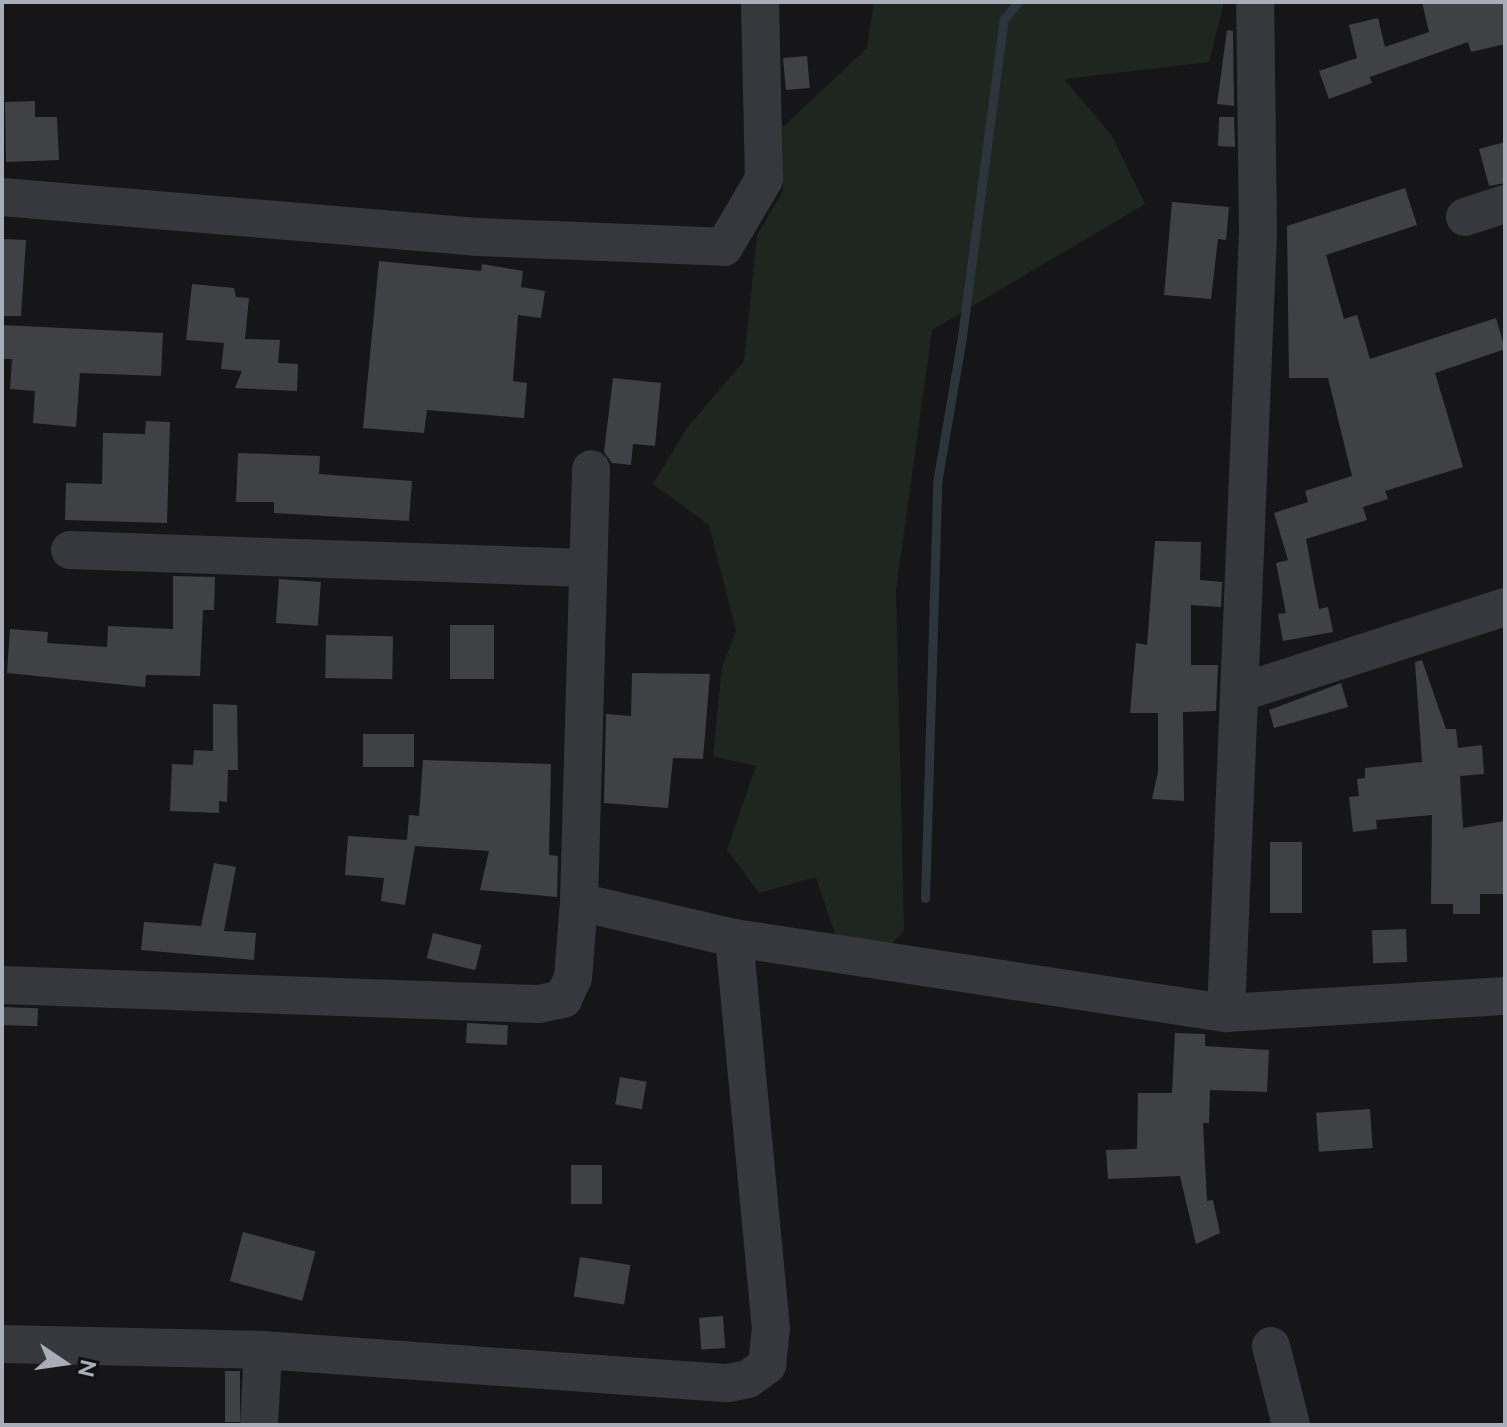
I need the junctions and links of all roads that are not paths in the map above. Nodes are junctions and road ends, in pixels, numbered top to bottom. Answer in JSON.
{"nodes":[{"id":1,"x":760,"y":2,"type":"edge"},
{"id":2,"x":1255,"y":2,"type":"edge"},
{"id":3,"x":2,"y":197,"type":"edge"},
{"id":4,"x":1505,"y":204,"type":"edge"},
{"id":5,"x":1465,"y":217,"type":"dead end"},
{"id":6,"x":591,"y":469,"type":"dead end"},
{"id":7,"x":70,"y":550,"type":"dead end"},
{"id":8,"x":587,"y":568,"type":"junction"},
{"id":9,"x":1505,"y":607,"type":"edge"},
{"id":10,"x":1242,"y":692,"type":"junction"},
{"id":11,"x":579,"y":902,"type":"junction"},
{"id":12,"x":734,"y":938,"type":"junction"},
{"id":13,"x":2,"y":985,"type":"edge"},
{"id":14,"x":1505,"y":996,"type":"edge"},
{"id":15,"x":1226,"y":1013,"type":"junction"},
{"id":16,"x":2,"y":1344,"type":"edge"},
{"id":17,"x":1271,"y":1346,"type":"dead end"},
{"id":18,"x":263,"y":1350,"type":"junction"},
{"id":19,"x":259,"y":1425,"type":"edge"},
{"id":20,"x":1291,"y":1425,"type":"edge"}],
"edges":[{"from":1,"to":3,"type":"street"},
{"from":2,"to":10,"type":"street"},
{"from":4,"to":5,"type":"street"},
{"from":6,"to":8,"type":"street"},
{"from":7,"to":8,"type":"street"},
{"from":8,"to":11,"type":"street"},
{"from":9,"to":10,"type":"street"},
{"from":10,"to":15,"type":"street"},
{"from":11,"to":12,"type":"street"},
{"from":11,"to":13,"type":"street"},
{"from":12,"to":15,"type":"street"},
{"from":12,"to":18,"type":"street"},
{"from":14,"to":15,"type":"street"},
{"from":16,"to":18,"type":"street"},
{"from":17,"to":20,"type":"street"},
{"from":18,"to":19,"type":"street"}]}
